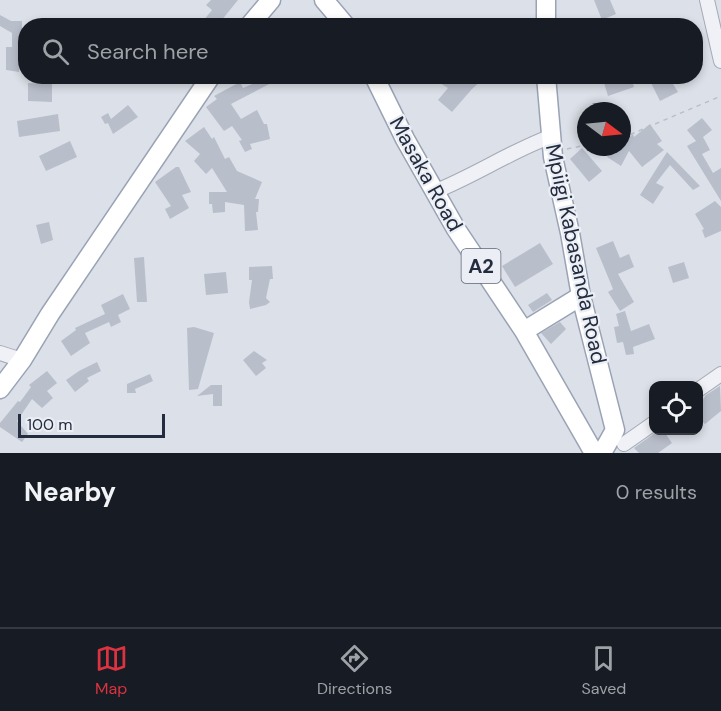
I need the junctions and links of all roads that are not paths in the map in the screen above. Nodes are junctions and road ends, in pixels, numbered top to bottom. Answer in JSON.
{"nodes":[{"id":1,"x":271,"y":0,"type":"edge"},
{"id":2,"x":324,"y":0,"type":"edge"},
{"id":3,"x":546,"y":0,"type":"edge"},
{"id":4,"x":707,"y":0,"type":"edge"},
{"id":5,"x":256,"y":18,"type":"edge"},
{"id":6,"x":339,"y":18,"type":"edge"},
{"id":7,"x":546,"y":18,"type":"edge"},
{"id":8,"x":721,"y":61,"type":"edge"},
{"id":9,"x":206,"y":84,"type":"edge"},
{"id":10,"x":378,"y":84,"type":"edge"},
{"id":11,"x":547,"y":84,"type":"edge"},
{"id":12,"x":552,"y":136,"type":"junction"},
{"id":13,"x":436,"y":191,"type":"junction"},
{"id":14,"x":580,"y":296,"type":"junction"},
{"id":15,"x":524,"y":331,"type":"junction"},
{"id":16,"x":0,"y":353,"type":"edge"},
{"id":17,"x":22,"y":360,"type":"junction"},
{"id":18,"x":721,"y":374,"type":"edge"},
{"id":19,"x":703,"y":387,"type":"edge"},
{"id":20,"x":0,"y":388,"type":"edge"},
{"id":21,"x":649,"y":426,"type":"edge"},
{"id":22,"x":622,"y":442,"type":"edge"},
{"id":23,"x":594,"y":453,"type":"edge"},
{"id":24,"x":602,"y":453,"type":"edge"}],
"edges":[{"from":1,"to":5,"type":"main road"},
{"from":2,"to":6,"type":"main road"},
{"from":3,"to":7,"type":"main road"},
{"from":4,"to":8,"type":"street"},
{"from":9,"to":17,"type":"main road"},
{"from":10,"to":13,"type":"main road","name":"Masaka Road","number":"A2"},
{"from":11,"to":12,"type":"main road","name":"Mpiigi Kabasanda Road"},
{"from":12,"to":13,"type":"street"},
{"from":12,"to":14,"type":"main road","name":"Mpiigi Kabasanda Road"},
{"from":13,"to":15,"type":"main road","name":"Masaka Road","number":"A2"},
{"from":14,"to":15,"type":"main road"},
{"from":14,"to":22,"type":"main road","name":"Mpiigi Kabasanda Road"},
{"from":15,"to":23,"type":"main road","name":"Masaka Road","number":"A2"},
{"from":16,"to":17,"type":"street"},
{"from":17,"to":20,"type":"main road"},
{"from":18,"to":19,"type":"street"},
{"from":21,"to":22,"type":"street"},
{"from":22,"to":24,"type":"main road"}]}
